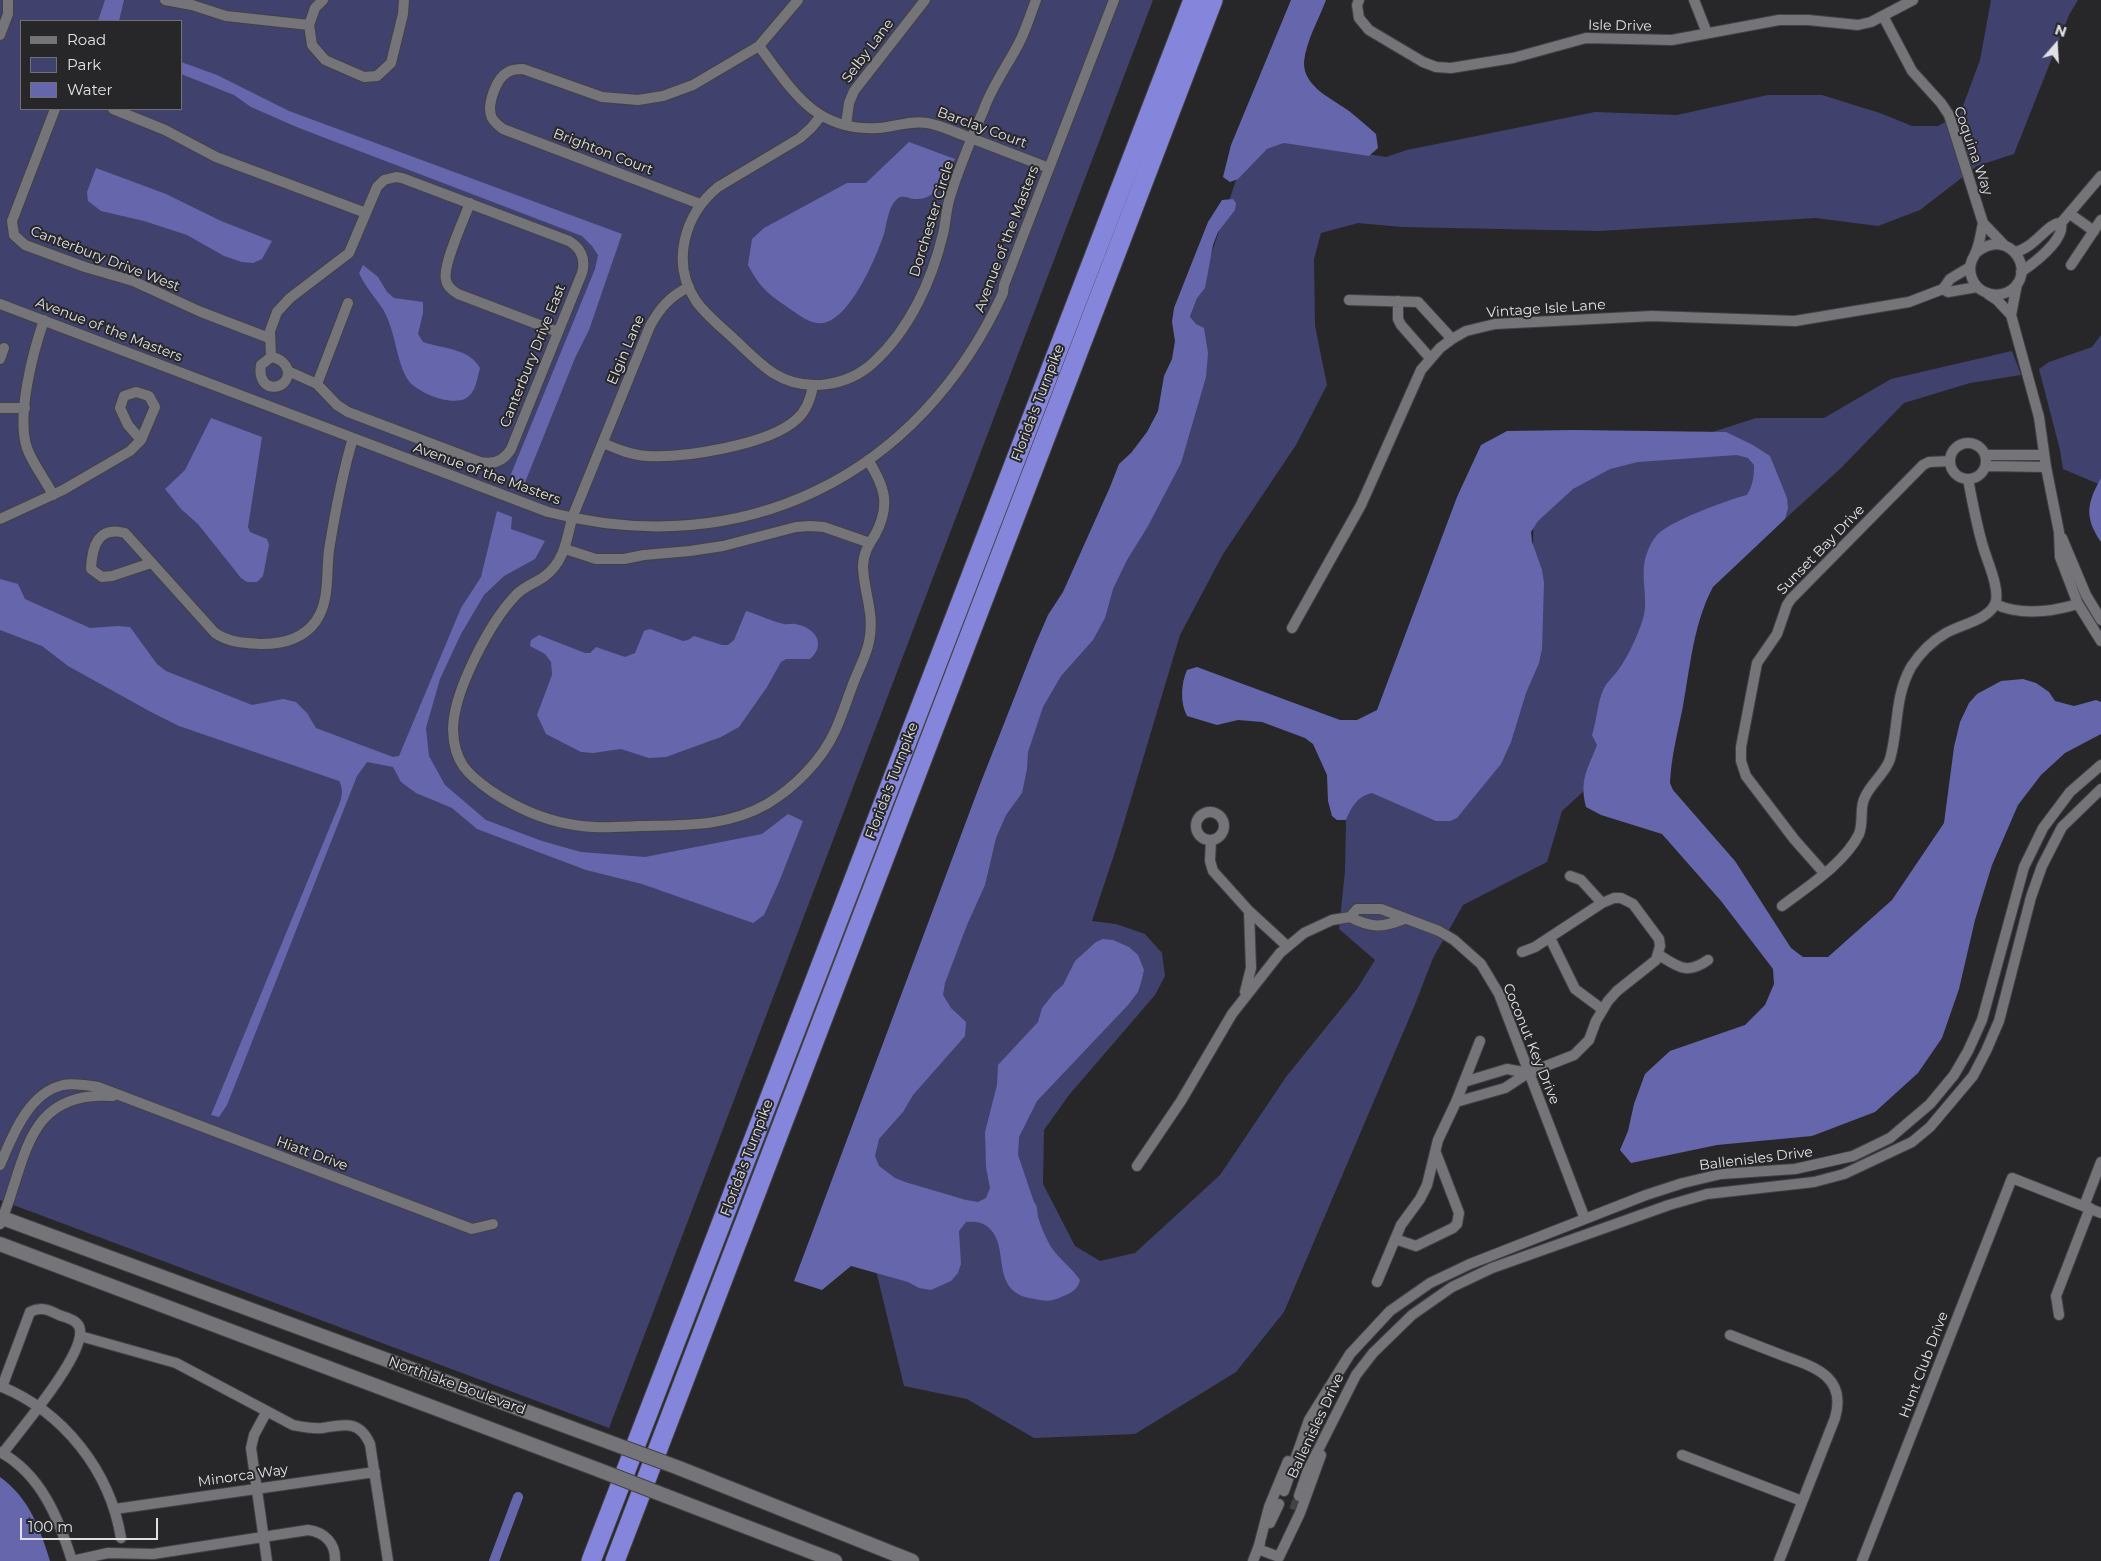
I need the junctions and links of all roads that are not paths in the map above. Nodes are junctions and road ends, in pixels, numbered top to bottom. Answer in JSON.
{"nodes":[{"id":1,"x":8,"y":0,"type":"edge"},
{"id":2,"x":165,"y":0,"type":"edge"},
{"id":3,"x":323,"y":0,"type":"edge"},
{"id":4,"x":404,"y":0,"type":"edge"},
{"id":5,"x":798,"y":0,"type":"edge"},
{"id":6,"x":924,"y":0,"type":"edge"},
{"id":7,"x":1036,"y":0,"type":"edge"},
{"id":8,"x":1114,"y":0,"type":"edge"},
{"id":9,"x":1193,"y":0,"type":"edge"},
{"id":10,"x":1214,"y":0,"type":"edge"},
{"id":11,"x":1359,"y":0,"type":"edge"},
{"id":12,"x":1694,"y":0,"type":"edge"},
{"id":13,"x":1913,"y":0,"type":"edge"},
{"id":14,"x":1883,"y":16,"type":"junction"},
{"id":15,"x":309,"y":25,"type":"junction"},
{"id":16,"x":1707,"y":33,"type":"junction"},
{"id":17,"x":0,"y":35,"type":"edge"},
{"id":18,"x":759,"y":46,"type":"junction"},
{"id":19,"x":55,"y":110,"type":"edge"},
{"id":20,"x":115,"y":110,"type":"edge"},
{"id":21,"x":821,"y":116,"type":"junction"},
{"id":22,"x":846,"y":125,"type":"junction"},
{"id":23,"x":972,"y":138,"type":"junction"},
{"id":24,"x":1049,"y":168,"type":"junction"},
{"id":25,"x":2101,"y":176,"type":"edge"},
{"id":26,"x":470,"y":203,"type":"junction"},
{"id":27,"x":700,"y":204,"type":"junction"},
{"id":28,"x":366,"y":213,"type":"junction"},
{"id":29,"x":2070,"y":214,"type":"junction"},
{"id":30,"x":2101,"y":220,"type":"edge"},
{"id":31,"x":1983,"y":223,"type":"junction"},
{"id":32,"x":2061,"y":223,"type":"junction"},
{"id":33,"x":2094,"y":230,"type":"junction"},
{"id":34,"x":2045,"y":232,"type":"junction"},
{"id":35,"x":2056,"y":240,"type":"junction"},
{"id":36,"x":2004,"y":245,"type":"junction"},
{"id":37,"x":1977,"y":252,"type":"junction"},
{"id":38,"x":2015,"y":252,"type":"junction"},
{"id":39,"x":2071,"y":265,"type":"dead end"},
{"id":40,"x":1970,"y":267,"type":"junction"},
{"id":41,"x":2022,"y":272,"type":"junction"},
{"id":42,"x":2017,"y":284,"type":"junction"},
{"id":43,"x":689,"y":287,"type":"junction"},
{"id":44,"x":1977,"y":287,"type":"junction"},
{"id":45,"x":1943,"y":289,"type":"junction"},
{"id":46,"x":1987,"y":293,"type":"junction"},
{"id":47,"x":1349,"y":300,"type":"dead end"},
{"id":48,"x":1398,"y":301,"type":"junction"},
{"id":49,"x":348,"y":303,"type":"dead end"},
{"id":50,"x":0,"y":304,"type":"edge"},
{"id":51,"x":2011,"y":315,"type":"junction"},
{"id":52,"x":44,"y":320,"type":"junction"},
{"id":53,"x":558,"y":332,"type":"junction"},
{"id":54,"x":269,"y":338,"type":"junction"},
{"id":55,"x":1452,"y":339,"type":"junction"},
{"id":56,"x":4,"y":348,"type":"dead end"},
{"id":57,"x":271,"y":357,"type":"junction"},
{"id":58,"x":1430,"y":358,"type":"junction"},
{"id":59,"x":0,"y":360,"type":"edge"},
{"id":60,"x":288,"y":371,"type":"junction"},
{"id":61,"x":317,"y":384,"type":"junction"},
{"id":62,"x":813,"y":385,"type":"junction"},
{"id":63,"x":268,"y":386,"type":"junction"},
{"id":64,"x":262,"y":404,"type":"junction"},
{"id":65,"x":0,"y":408,"type":"edge"},
{"id":66,"x":25,"y":408,"type":"junction"},
{"id":67,"x":353,"y":438,"type":"junction"},
{"id":68,"x":141,"y":440,"type":"junction"},
{"id":69,"x":603,"y":443,"type":"junction"},
{"id":70,"x":1986,"y":455,"type":"junction"},
{"id":71,"x":2044,"y":455,"type":"junction"},
{"id":72,"x":868,"y":460,"type":"junction"},
{"id":73,"x":1950,"y":461,"type":"junction"},
{"id":74,"x":1986,"y":466,"type":"junction"},
{"id":75,"x":2046,"y":467,"type":"junction"},
{"id":76,"x":1968,"y":479,"type":"junction"},
{"id":77,"x":53,"y":494,"type":"junction"},
{"id":78,"x":572,"y":518,"type":"junction"},
{"id":79,"x":0,"y":519,"type":"edge"},
{"id":80,"x":2059,"y":532,"type":"junction"},
{"id":81,"x":870,"y":543,"type":"junction"},
{"id":82,"x":565,"y":549,"type":"junction"},
{"id":83,"x":151,"y":563,"type":"junction"},
{"id":84,"x":1995,"y":604,"type":"junction"},
{"id":85,"x":2078,"y":604,"type":"junction"},
{"id":86,"x":2101,"y":620,"type":"edge"},
{"id":87,"x":1292,"y":628,"type":"dead end"},
{"id":88,"x":2101,"y":641,"type":"edge"},
{"id":89,"x":2101,"y":765,"type":"edge"},
{"id":90,"x":2101,"y":788,"type":"edge"},
{"id":91,"x":1210,"y":840,"type":"dead end"},
{"id":92,"x":1824,"y":873,"type":"junction"},
{"id":93,"x":1570,"y":876,"type":"dead end"},
{"id":94,"x":1602,"y":903,"type":"junction"},
{"id":95,"x":1782,"y":906,"type":"dead end"},
{"id":96,"x":1249,"y":911,"type":"junction"},
{"id":97,"x":1350,"y":916,"type":"junction"},
{"id":98,"x":1404,"y":919,"type":"junction"},
{"id":99,"x":1550,"y":938,"type":"junction"},
{"id":100,"x":1287,"y":946,"type":"junction"},
{"id":101,"x":1522,"y":952,"type":"dead end"},
{"id":102,"x":1659,"y":954,"type":"junction"},
{"id":103,"x":1708,"y":960,"type":"dead end"},
{"id":104,"x":1242,"y":1000,"type":"junction"},
{"id":105,"x":1602,"y":1009,"type":"junction"},
{"id":106,"x":1480,"y":1041,"type":"dead end"},
{"id":107,"x":1528,"y":1073,"type":"junction"},
{"id":108,"x":1464,"y":1082,"type":"junction"},
{"id":109,"x":122,"y":1097,"type":"junction"},
{"id":110,"x":1456,"y":1102,"type":"junction"},
{"id":111,"x":1436,"y":1151,"type":"junction"},
{"id":112,"x":2101,"y":1162,"type":"edge"},
{"id":113,"x":0,"y":1165,"type":"edge"},
{"id":114,"x":1137,"y":1166,"type":"dead end"},
{"id":115,"x":2087,"y":1207,"type":"junction"},
{"id":116,"x":2101,"y":1213,"type":"edge"},
{"id":117,"x":1585,"y":1219,"type":"junction"},
{"id":118,"x":1,"y":1220,"type":"edge"},
{"id":119,"x":493,"y":1224,"type":"dead end"},
{"id":120,"x":1396,"y":1239,"type":"junction"},
{"id":121,"x":0,"y":1244,"type":"edge"},
{"id":122,"x":1377,"y":1282,"type":"dead end"},
{"id":123,"x":2059,"y":1315,"type":"dead end"},
{"id":124,"x":1730,"y":1335,"type":"dead end"},
{"id":125,"x":80,"y":1336,"type":"junction"},
{"id":126,"x":1,"y":1387,"type":"edge"},
{"id":127,"x":37,"y":1407,"type":"junction"},
{"id":128,"x":267,"y":1412,"type":"junction"},
{"id":129,"x":1309,"y":1420,"type":"junction"},
{"id":130,"x":1330,"y":1423,"type":"junction"},
{"id":131,"x":1,"y":1452,"type":"edge"},
{"id":132,"x":1682,"y":1455,"type":"dead end"},
{"id":133,"x":1293,"y":1465,"type":"junction"},
{"id":134,"x":1308,"y":1470,"type":"junction"},
{"id":135,"x":375,"y":1472,"type":"junction"},
{"id":136,"x":256,"y":1487,"type":"junction"},
{"id":137,"x":1284,"y":1491,"type":"dead end"},
{"id":138,"x":1299,"y":1496,"type":"tunnel mouth"},
{"id":139,"x":1802,"y":1501,"type":"junction"},
{"id":140,"x":1279,"y":1504,"type":"dead end"},
{"id":141,"x":115,"y":1509,"type":"junction"},
{"id":142,"x":1294,"y":1510,"type":"tunnel mouth"},
{"id":143,"x":264,"y":1537,"type":"junction"},
{"id":144,"x":121,"y":1538,"type":"dead end"},
{"id":145,"x":1258,"y":1549,"type":"junction"},
{"id":146,"x":144,"y":1558,"type":"edge"},
{"id":147,"x":1278,"y":1559,"type":"edge"},
{"id":148,"x":72,"y":1561,"type":"edge"},
{"id":149,"x":267,"y":1561,"type":"edge"},
{"id":150,"x":336,"y":1561,"type":"edge"},
{"id":151,"x":388,"y":1561,"type":"edge"},
{"id":152,"x":592,"y":1561,"type":"edge"},
{"id":153,"x":615,"y":1561,"type":"edge"},
{"id":154,"x":835,"y":1561,"type":"edge"},
{"id":155,"x":912,"y":1561,"type":"edge"},
{"id":156,"x":1253,"y":1561,"type":"edge"},
{"id":157,"x":1779,"y":1561,"type":"edge"},
{"id":158,"x":1862,"y":1561,"type":"edge"}],
"edges":[{"from":1,"to":17,"type":"street"},
{"from":2,"to":15,"type":"street"},
{"from":3,"to":15,"type":"street"},
{"from":4,"to":15,"type":"street"},
{"from":5,"to":18,"type":"street"},
{"from":6,"to":22,"type":"street","name":"Selby Lane"},
{"from":7,"to":23,"type":"street","name":"Dorchester Circle"},
{"from":8,"to":24,"type":"street","name":"Avenue of the Masters"},
{"from":9,"to":152,"type":"highway","name":"Florida's Turnpike"},
{"from":10,"to":153,"type":"highway","name":"Florida's Turnpike"},
{"from":11,"to":16,"type":"street","name":"Isle Drive"},
{"from":12,"to":16,"type":"street"},
{"from":13,"to":14,"type":"street","name":"Isle Drive"},
{"from":14,"to":16,"type":"street","name":"Isle Drive"},
{"from":14,"to":31,"type":"street","name":"Coquina Way"},
{"from":18,"to":21,"type":"street","name":"Barclay Court"},
{"from":18,"to":27,"type":"street","name":"Brighton Court"},
{"from":19,"to":54,"type":"street","name":"Canterbury Drive West"},
{"from":20,"to":28,"type":"street"},
{"from":21,"to":22,"type":"street","name":"Barclay Court"},
{"from":21,"to":27,"type":"street"},
{"from":22,"to":23,"type":"street","name":"Barclay Court"},
{"from":23,"to":24,"type":"street","name":"Barclay Court"},
{"from":23,"to":62,"type":"street","name":"Dorchester Circle"},
{"from":24,"to":72,"type":"street","name":"Avenue of the Masters"},
{"from":25,"to":29,"type":"street"},
{"from":26,"to":28,"type":"street","name":"Canterbury Drive East"},
{"from":26,"to":53,"type":"street","name":"Canterbury Drive East"},
{"from":26,"to":53,"type":"street"},
{"from":27,"to":43,"type":"street"},
{"from":28,"to":54,"type":"street","name":"Canterbury Drive East"},
{"from":29,"to":32,"type":"street"},
{"from":29,"to":33,"type":"street"},
{"from":30,"to":33,"type":"street"},
{"from":31,"to":36,"type":"street","name":"Coquina Way"},
{"from":31,"to":37,"type":"street","name":"Coquina Way"},
{"from":32,"to":34,"type":"street"},
{"from":32,"to":35,"type":"street"},
{"from":33,"to":39,"type":"street"},
{"from":34,"to":35,"type":"street"},
{"from":34,"to":38,"type":"street"},
{"from":35,"to":41,"type":"street"},
{"from":36,"to":37,"type":"street"},
{"from":36,"to":38,"type":"street"},
{"from":37,"to":40,"type":"street"},
{"from":38,"to":41,"type":"street"},
{"from":40,"to":44,"type":"street"},
{"from":40,"to":45,"type":"street","name":"Vintage Isle Lane"},
{"from":41,"to":42,"type":"street"},
{"from":42,"to":46,"type":"street"},
{"from":42,"to":51,"type":"street"},
{"from":43,"to":62,"type":"street","name":"Dorchester Circle"},
{"from":43,"to":69,"type":"street","name":"Elgin Lane"},
{"from":44,"to":45,"type":"street","name":"Vintage Isle Lane"},
{"from":44,"to":46,"type":"street"},
{"from":45,"to":55,"type":"street","name":"Vintage Isle Lane"},
{"from":46,"to":51,"type":"street"},
{"from":47,"to":48,"type":"street"},
{"from":48,"to":55,"type":"street"},
{"from":48,"to":58,"type":"street"},
{"from":49,"to":61,"type":"street"},
{"from":50,"to":52,"type":"street","name":"Avenue of the Masters"},
{"from":51,"to":71,"type":"street"},
{"from":52,"to":64,"type":"street","name":"Avenue of the Masters"},
{"from":52,"to":66,"type":"street"},
{"from":53,"to":61,"type":"street","name":"Canterbury Drive East"},
{"from":54,"to":57,"type":"street"},
{"from":55,"to":58,"type":"street","name":"Vintage Isle Lane"},
{"from":56,"to":59,"type":"street"},
{"from":57,"to":60,"type":"street","name":"Canterbury Drive East"},
{"from":57,"to":63,"type":"street"},
{"from":58,"to":87,"type":"street","name":"Vintage Isle Lane"},
{"from":60,"to":61,"type":"street","name":"Canterbury Drive East"},
{"from":60,"to":63,"type":"street"},
{"from":62,"to":69,"type":"street"},
{"from":63,"to":64,"type":"street"},
{"from":64,"to":67,"type":"street","name":"Avenue of the Masters"},
{"from":65,"to":66,"type":"street"},
{"from":66,"to":77,"type":"street"},
{"from":67,"to":78,"type":"street","name":"Avenue of the Masters"},
{"from":67,"to":83,"type":"street"},
{"from":68,"to":68,"type":"street"},
{"from":68,"to":77,"type":"street"},
{"from":69,"to":78,"type":"street","name":"Elgin Lane"},
{"from":70,"to":71,"type":"street"},
{"from":70,"to":73,"type":"street"},
{"from":70,"to":74,"type":"street"},
{"from":71,"to":75,"type":"street"},
{"from":72,"to":78,"type":"street","name":"Avenue of the Masters"},
{"from":72,"to":81,"type":"street"},
{"from":73,"to":76,"type":"street"},
{"from":73,"to":92,"type":"street","name":"Sunset Bay Drive"},
{"from":74,"to":75,"type":"street"},
{"from":74,"to":76,"type":"street"},
{"from":75,"to":80,"type":"street"},
{"from":76,"to":84,"type":"street"},
{"from":77,"to":79,"type":"street"},
{"from":78,"to":82,"type":"street","name":"Elgin Lane"},
{"from":80,"to":85,"type":"street"},
{"from":80,"to":86,"type":"street"},
{"from":81,"to":82,"type":"street"},
{"from":81,"to":82,"type":"street"},
{"from":83,"to":83,"type":"street"},
{"from":84,"to":85,"type":"street"},
{"from":84,"to":92,"type":"street"},
{"from":85,"to":88,"type":"street"},
{"from":89,"to":117,"type":"street","name":"Ballenisles Drive"},
{"from":90,"to":130,"type":"street","name":"Ballenisles Drive"},
{"from":91,"to":96,"type":"street"},
{"from":92,"to":95,"type":"street"},
{"from":93,"to":94,"type":"street"},
{"from":94,"to":99,"type":"street"},
{"from":94,"to":102,"type":"street"},
{"from":96,"to":100,"type":"street"},
{"from":96,"to":104,"type":"street"},
{"from":97,"to":98,"type":"street"},
{"from":97,"to":98,"type":"street","name":"Coconut Key Drive"},
{"from":97,"to":100,"type":"street","name":"Coconut Key Drive"},
{"from":98,"to":107,"type":"street","name":"Coconut Key Drive"},
{"from":99,"to":101,"type":"street"},
{"from":99,"to":105,"type":"street"},
{"from":100,"to":104,"type":"street","name":"Coconut Key Drive"},
{"from":102,"to":103,"type":"street"},
{"from":102,"to":105,"type":"street"},
{"from":104,"to":114,"type":"street","name":"Coconut Key Drive"},
{"from":105,"to":107,"type":"street"},
{"from":106,"to":108,"type":"street"},
{"from":107,"to":108,"type":"street"},
{"from":107,"to":110,"type":"street"},
{"from":107,"to":117,"type":"street","name":"Coconut Key Drive"},
{"from":108,"to":110,"type":"street"},
{"from":109,"to":113,"type":"street","name":"Hiatt Drive"},
{"from":109,"to":118,"type":"street","name":"Hiatt Drive"},
{"from":109,"to":119,"type":"street","name":"Hiatt Drive"},
{"from":110,"to":111,"type":"street"},
{"from":111,"to":120,"type":"street"},
{"from":111,"to":120,"type":"street"},
{"from":112,"to":115,"type":"street"},
{"from":115,"to":116,"type":"street"},
{"from":115,"to":123,"type":"street"},
{"from":115,"to":158,"type":"street","name":"Hunt Club Drive"},
{"from":117,"to":129,"type":"street","name":"Ballenisles Drive"},
{"from":118,"to":155,"type":"main road","name":"Northlake Boulevard","bridge":true},
{"from":120,"to":122,"type":"street"},
{"from":121,"to":154,"type":"main road","name":"Northlake Boulevard","bridge":true},
{"from":124,"to":139,"type":"street"},
{"from":125,"to":126,"type":"street"},
{"from":125,"to":127,"type":"street"},
{"from":125,"to":128,"type":"street"},
{"from":126,"to":127,"type":"street"},
{"from":127,"to":131,"type":"street"},
{"from":127,"to":141,"type":"street"},
{"from":128,"to":135,"type":"street"},
{"from":128,"to":136,"type":"street"},
{"from":129,"to":133,"type":"street","name":"Ballenisles Drive"},
{"from":129,"to":145,"type":"street"},
{"from":130,"to":134,"type":"street","name":"Ballenisles Drive"},
{"from":130,"to":147,"type":"street"},
{"from":131,"to":148,"type":"street"},
{"from":132,"to":139,"type":"street"},
{"from":133,"to":134,"type":"street"},
{"from":133,"to":137,"type":"street","name":"Ballenisles Drive"},
{"from":134,"to":138,"type":"street","name":"Ballenisles Drive"},
{"from":135,"to":136,"type":"street","name":"Minorca Way"},
{"from":135,"to":151,"type":"street"},
{"from":136,"to":141,"type":"street","name":"Minorca Way"},
{"from":136,"to":143,"type":"street"},
{"from":139,"to":157,"type":"street"},
{"from":140,"to":145,"type":"street"},
{"from":141,"to":144,"type":"street"},
{"from":142,"to":147,"type":"street"},
{"from":143,"to":146,"type":"street"},
{"from":143,"to":149,"type":"street"},
{"from":143,"to":150,"type":"street"},
{"from":145,"to":147,"type":"street"},
{"from":145,"to":156,"type":"street"},
{"from":146,"to":148,"type":"street"}]}
